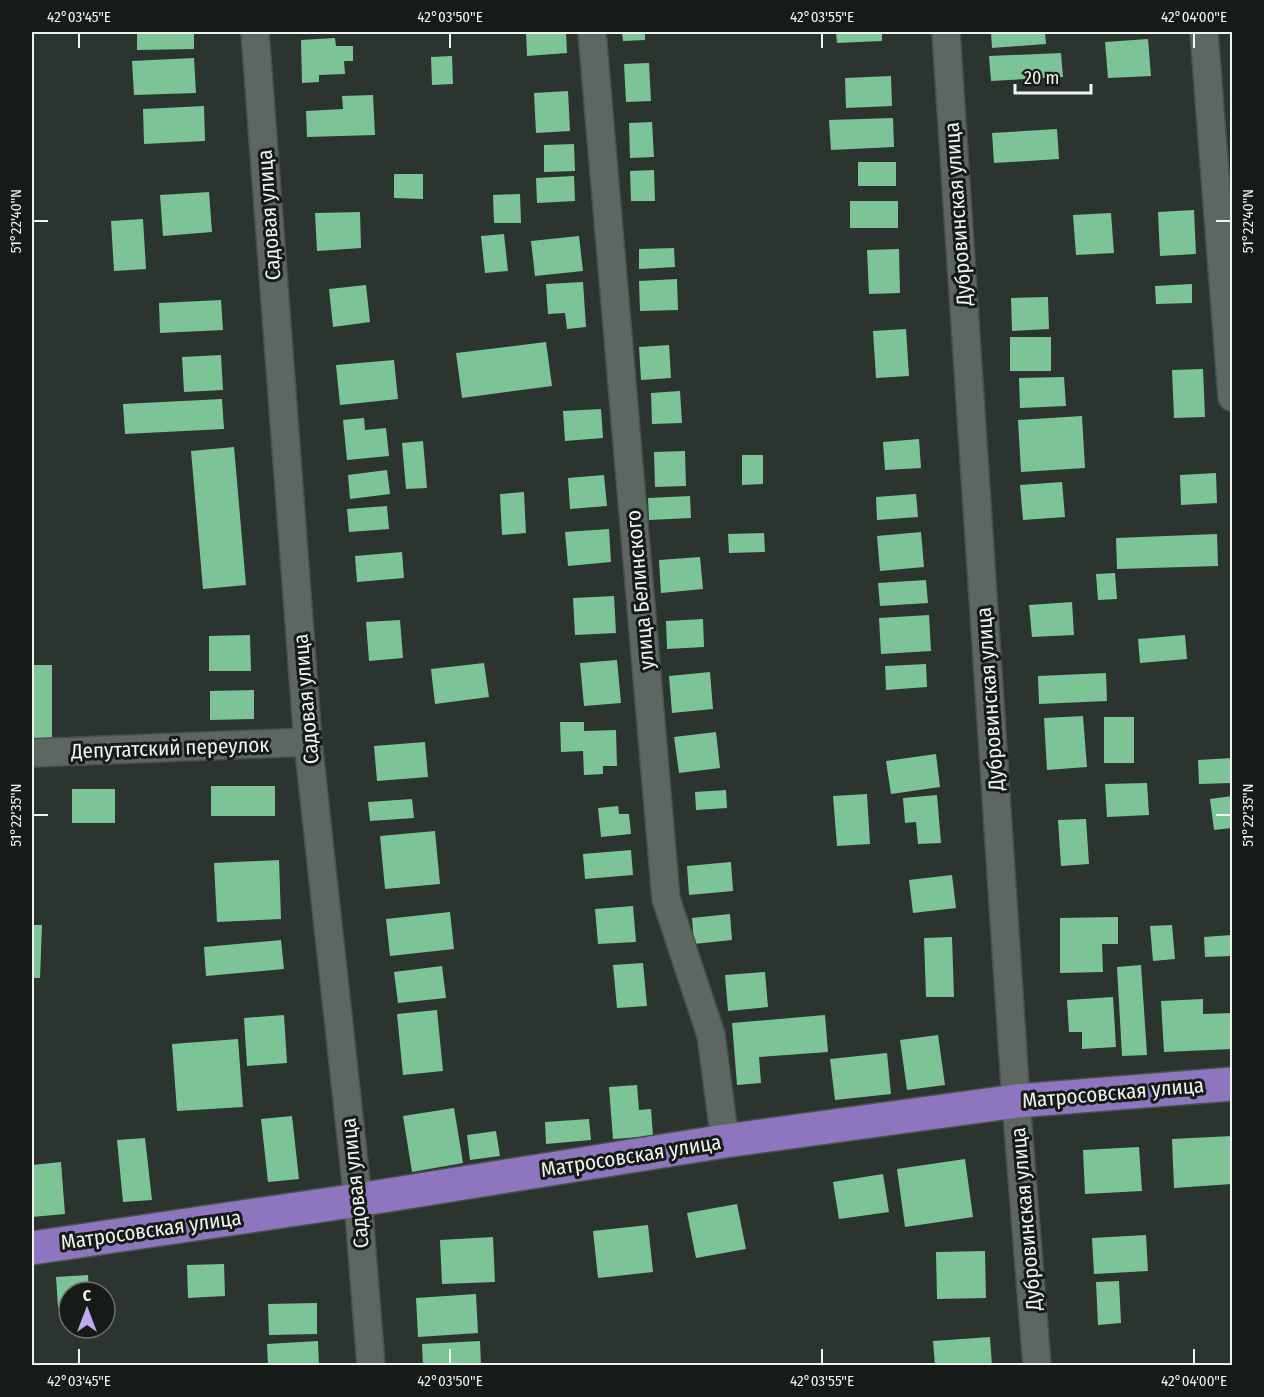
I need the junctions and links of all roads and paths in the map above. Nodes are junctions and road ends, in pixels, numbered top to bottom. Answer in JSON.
{"nodes":[{"id":1,"x":255,"y":32,"type":"edge"},
{"id":2,"x":592,"y":32,"type":"edge"},
{"id":3,"x":946,"y":32,"type":"edge"},
{"id":4,"x":1204,"y":32,"type":"edge"},
{"id":5,"x":1233,"y":397,"type":"edge"},
{"id":6,"x":308,"y":742,"type":"junction"},
{"id":7,"x":32,"y":753,"type":"edge"},
{"id":8,"x":1233,"y":1084,"type":"edge"},
{"id":9,"x":1016,"y":1101,"type":"junction"},
{"id":10,"x":725,"y":1141,"type":"junction"},
{"id":11,"x":358,"y":1200,"type":"junction"},
{"id":12,"x":32,"y":1248,"type":"edge"},
{"id":13,"x":371,"y":1365,"type":"edge"},
{"id":14,"x":1037,"y":1365,"type":"edge"}],
"edges":[{"from":1,"to":6,"type":"street","name":"Садовая улица"},
{"from":2,"to":10,"type":"street","name":"улица Белинского"},
{"from":3,"to":9,"type":"street","name":"Дубровинская улица"},
{"from":4,"to":5,"type":"street"},
{"from":6,"to":7,"type":"street","name":"Депутатский переулок"},
{"from":6,"to":11,"type":"street","name":"Садовая улица"},
{"from":8,"to":9,"type":"highway","name":"Матросовская улица"},
{"from":9,"to":10,"type":"highway","name":"Матросовская улица"},
{"from":9,"to":14,"type":"street","name":"Дубровинская улица"},
{"from":10,"to":11,"type":"highway","name":"Матросовская улица"},
{"from":11,"to":12,"type":"highway","name":"Матросовская улица"},
{"from":11,"to":13,"type":"street","name":"Садовая улица"}]}
